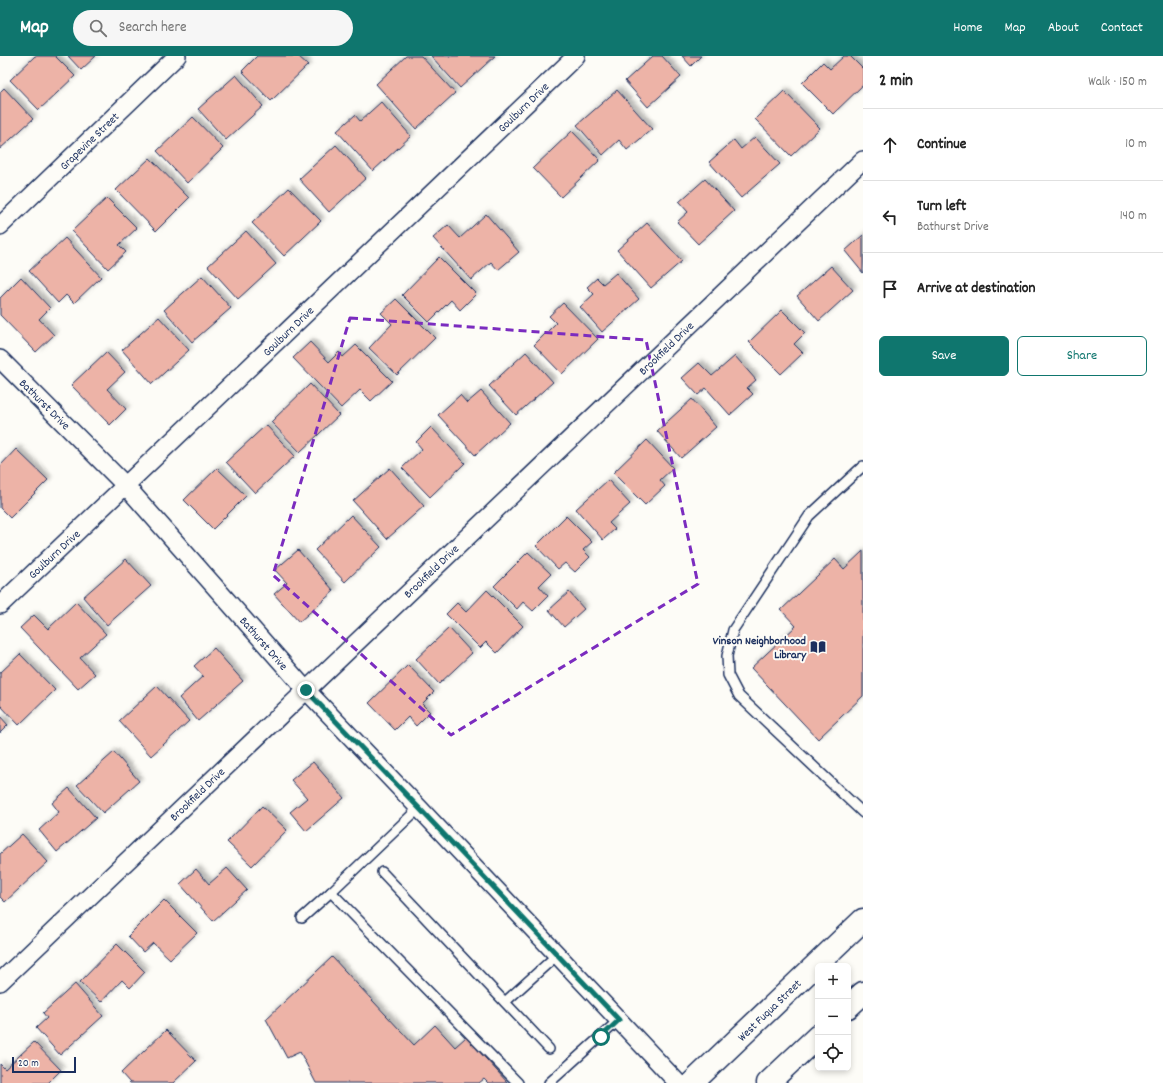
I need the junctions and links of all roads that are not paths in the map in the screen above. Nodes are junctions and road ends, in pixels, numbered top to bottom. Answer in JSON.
{"nodes":[{"id":1,"x":177,"y":56,"type":"edge"},
{"id":2,"x":576,"y":56,"type":"edge"},
{"id":3,"x":863,"y":160,"type":"edge"},
{"id":4,"x":0,"y":226,"type":"edge"},
{"id":5,"x":0,"y":359,"type":"edge"},
{"id":6,"x":863,"y":466,"type":"edge"},
{"id":7,"x":126,"y":486,"type":"junction"},
{"id":8,"x":0,"y":605,"type":"edge"},
{"id":9,"x":306,"y":690,"type":"junction"},
{"id":10,"x":419,"y":808,"type":"junction"},
{"id":11,"x":863,"y":813,"type":"edge"},
{"id":12,"x":382,"y":872,"type":"dead end"},
{"id":13,"x":331,"y":892,"type":"junction"},
{"id":14,"x":302,"y":918,"type":"dead end"},
{"id":15,"x":863,"y":920,"type":"edge"},
{"id":16,"x":557,"y":955,"type":"junction"},
{"id":17,"x":0,"y":982,"type":"edge"},
{"id":18,"x":863,"y":993,"type":"edge"},
{"id":19,"x":505,"y":1002,"type":"junction"},
{"id":20,"x":851,"y":1004,"type":"edge"},
{"id":21,"x":619,"y":1020,"type":"junction"},
{"id":22,"x":815,"y":1039,"type":"edge"},
{"id":23,"x":549,"y":1049,"type":"dead end"},
{"id":24,"x":518,"y":1083,"type":"edge"},
{"id":25,"x":550,"y":1083,"type":"edge"},
{"id":26,"x":678,"y":1083,"type":"edge"},
{"id":27,"x":692,"y":1083,"type":"edge"},
{"id":28,"x":768,"y":1083,"type":"edge"}],
"edges":[{"from":1,"to":4,"type":"street","name":"Grapevine Street"},
{"from":2,"to":7,"type":"street","name":"Goulburn Drive"},
{"from":3,"to":9,"type":"street","name":"Brookfield Drive"},
{"from":5,"to":7,"type":"street","name":"Bathurst Drive"},
{"from":6,"to":11,"type":"lane"},
{"from":7,"to":8,"type":"street","name":"Goulburn Drive"},
{"from":7,"to":9,"type":"street","name":"Bathurst Drive"},
{"from":9,"to":10,"type":"street","name":"Bathurst Drive"},
{"from":9,"to":17,"type":"street","name":"Brookfield Drive"},
{"from":10,"to":13,"type":"lane"},
{"from":10,"to":16,"type":"street","name":"Bathurst Drive"},
{"from":12,"to":19,"type":"lane"},
{"from":13,"to":14,"type":"lane"},
{"from":13,"to":24,"type":"lane"},
{"from":15,"to":27,"type":"main road","name":"West Fuqua Street"},
{"from":16,"to":19,"type":"lane"},
{"from":16,"to":21,"type":"street","name":"Bathurst Drive"},
{"from":18,"to":20,"type":"main road"},
{"from":19,"to":23,"type":"lane"},
{"from":21,"to":25,"type":"lane"},
{"from":21,"to":26,"type":"street","name":"Bathurst Drive"},
{"from":22,"to":28,"type":"main road"}]}
